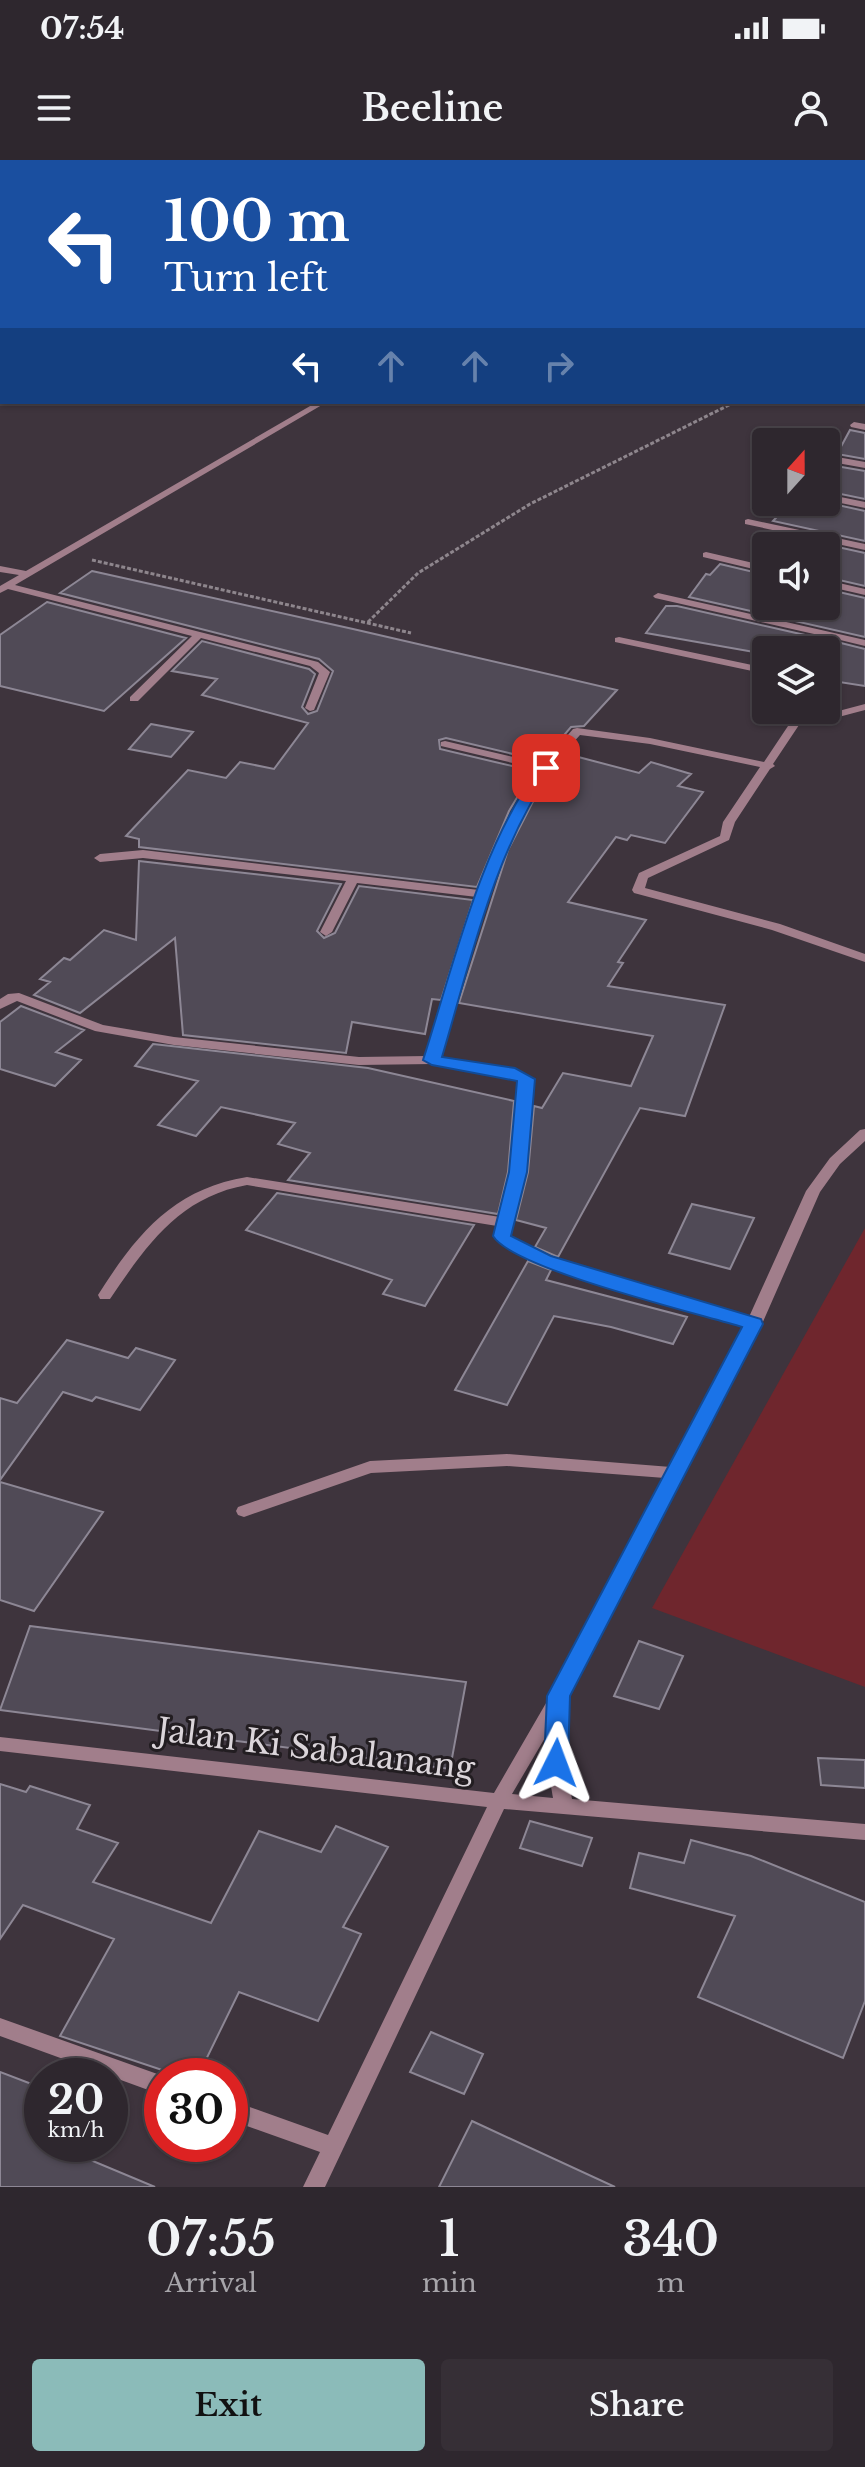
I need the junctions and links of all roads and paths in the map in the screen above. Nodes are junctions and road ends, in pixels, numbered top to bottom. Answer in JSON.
{"nodes":[{"id":1,"x":320,"y":404,"type":"edge"},
{"id":2,"x":731,"y":404,"type":"edge"},
{"id":3,"x":854,"y":425,"type":"dead end"},
{"id":4,"x":865,"y":427,"type":"edge"},
{"id":5,"x":840,"y":461,"type":"edge"},
{"id":6,"x":865,"y":465,"type":"edge"},
{"id":7,"x":840,"y":500,"type":"edge"},
{"id":8,"x":865,"y":505,"type":"edge"},
{"id":9,"x":748,"y":522,"type":"dead end"},
{"id":10,"x":865,"y":547,"type":"edge"},
{"id":11,"x":63,"y":553,"type":"junction"},
{"id":12,"x":706,"y":555,"type":"dead end"},
{"id":13,"x":752,"y":566,"type":"edge"},
{"id":14,"x":0,"y":569,"type":"edge"},
{"id":15,"x":29,"y":574,"type":"junction"},
{"id":16,"x":840,"y":586,"type":"edge"},
{"id":17,"x":3,"y":588,"type":"edge"},
{"id":18,"x":865,"y":592,"type":"edge"},
{"id":19,"x":658,"y":596,"type":"dead end"},
{"id":20,"x":368,"y":622,"type":"junction"},
{"id":21,"x":411,"y":633,"type":"dead end"},
{"id":22,"x":200,"y":634,"type":"junction"},
{"id":23,"x":829,"y":635,"type":"joint"},
{"id":24,"x":619,"y":640,"type":"dead end"},
{"id":25,"x":865,"y":643,"type":"edge"},
{"id":26,"x":752,"y":668,"type":"edge"},
{"id":27,"x":134,"y":699,"type":"dead end"},
{"id":28,"x":865,"y":707,"type":"edge"},
{"id":29,"x":310,"y":708,"type":"dead end"},
{"id":30,"x":445,"y":744,"type":"dead end"},
{"id":31,"x":769,"y":766,"type":"junction"},
{"id":32,"x":546,"y":768,"type":"junction"},
{"id":33,"x":100,"y":858,"type":"dead end"},
{"id":34,"x":354,"y":877,"type":"junction"},
{"id":35,"x":484,"y":894,"type":"junction"},
{"id":36,"x":326,"y":932,"type":"dead end"},
{"id":37,"x":865,"y":958,"type":"edge"},
{"id":38,"x":0,"y":1005,"type":"edge"},
{"id":39,"x":432,"y":1060,"type":"junction"},
{"id":40,"x":865,"y":1133,"type":"edge"},
{"id":41,"x":506,"y":1223,"type":"junction"},
{"id":42,"x":105,"y":1295,"type":"dead end"},
{"id":43,"x":754,"y":1324,"type":"junction"},
{"id":44,"x":673,"y":1473,"type":"junction"},
{"id":45,"x":244,"y":1511,"type":"dead end"},
{"id":46,"x":559,"y":1696,"type":"junction"},
{"id":47,"x":0,"y":1744,"type":"edge"},
{"id":48,"x":499,"y":1801,"type":"junction"},
{"id":49,"x":564,"y":1806,"type":"junction"},
{"id":50,"x":865,"y":1832,"type":"edge"},
{"id":51,"x":0,"y":2027,"type":"edge"},
{"id":52,"x":144,"y":2079,"type":"edge"},
{"id":53,"x":248,"y":2116,"type":"edge"},
{"id":54,"x":333,"y":2147,"type":"junction"},
{"id":55,"x":314,"y":2187,"type":"edge"}],
"edges":[{"from":1,"to":11,"type":"street"},
{"from":2,"to":20,"type":"path"},
{"from":3,"to":4,"type":"street"},
{"from":5,"to":6,"type":"street"},
{"from":7,"to":8,"type":"street"},
{"from":9,"to":10,"type":"street"},
{"from":11,"to":15,"type":"street"},
{"from":11,"to":20,"type":"path"},
{"from":12,"to":13,"type":"street"},
{"from":14,"to":15,"type":"street"},
{"from":15,"to":17,"type":"street"},
{"from":16,"to":18,"type":"street"},
{"from":17,"to":22,"type":"street"},
{"from":19,"to":23,"type":"street"},
{"from":20,"to":21,"type":"path"},
{"from":22,"to":27,"type":"street"},
{"from":22,"to":29,"type":"street"},
{"from":23,"to":25,"type":"street"},
{"from":24,"to":26,"type":"street"},
{"from":28,"to":31,"type":"street"},
{"from":30,"to":32,"type":"street"},
{"from":31,"to":32,"type":"street"},
{"from":31,"to":37,"type":"street"},
{"from":32,"to":35,"type":"street"},
{"from":33,"to":34,"type":"street"},
{"from":34,"to":35,"type":"street"},
{"from":34,"to":36,"type":"street"},
{"from":35,"to":39,"type":"street"},
{"from":38,"to":39,"type":"street"},
{"from":39,"to":41,"type":"street"},
{"from":40,"to":43,"type":"street"},
{"from":41,"to":42,"type":"street"},
{"from":41,"to":43,"type":"street"},
{"from":43,"to":44,"type":"street"},
{"from":44,"to":45,"type":"street"},
{"from":44,"to":46,"type":"street"},
{"from":46,"to":48,"type":"street"},
{"from":46,"to":49,"type":"street"},
{"from":47,"to":48,"type":"street","name":"Jalan Ki Sabalanang"},
{"from":48,"to":49,"type":"street","name":"Jalan Ki Sabalanang"},
{"from":48,"to":54,"type":"street"},
{"from":49,"to":50,"type":"street","name":"Jalan Ki Sabalanang"},
{"from":51,"to":52,"type":"street"},
{"from":53,"to":54,"type":"street"},
{"from":54,"to":55,"type":"street"}]}
